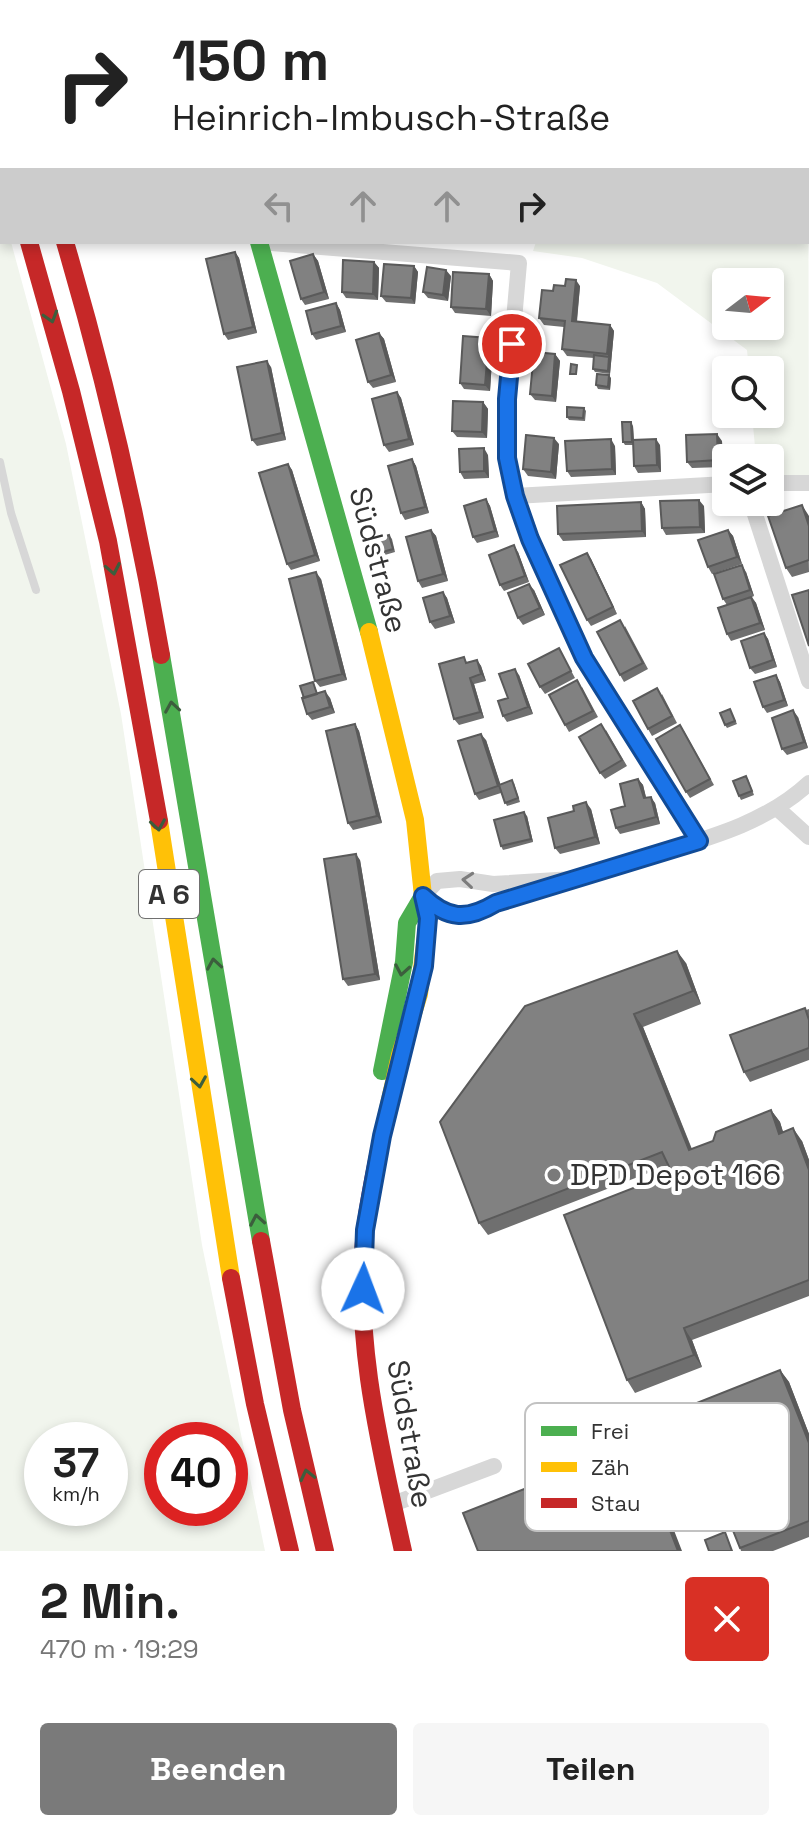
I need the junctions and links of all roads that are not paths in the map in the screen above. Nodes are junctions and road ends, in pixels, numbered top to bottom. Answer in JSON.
{"nodes":[{"id":1,"x":30,"y":244,"type":"edge"},
{"id":2,"x":66,"y":244,"type":"edge"},
{"id":3,"x":260,"y":244,"type":"edge"},
{"id":4,"x":284,"y":244,"type":"edge"},
{"id":5,"x":0,"y":462,"type":"edge"},
{"id":6,"x":784,"y":483,"type":"edge"},
{"id":7,"x":809,"y":483,"type":"edge"},
{"id":8,"x":712,"y":485,"type":"edge"},
{"id":9,"x":515,"y":496,"type":"junction"},
{"id":10,"x":756,"y":516,"type":"edge"},
{"id":11,"x":36,"y":590,"type":"dead end"},
{"id":12,"x":809,"y":681,"type":"edge"},
{"id":13,"x":809,"y":783,"type":"edge"},
{"id":14,"x":778,"y":809,"type":"junction"},
{"id":15,"x":809,"y":837,"type":"edge"},
{"id":16,"x":699,"y":841,"type":"junction"},
{"id":17,"x":573,"y":879,"type":"junction"},
{"id":18,"x":423,"y":896,"type":"junction"},
{"id":19,"x":494,"y":1466,"type":"dead end"},
{"id":20,"x":393,"y":1504,"type":"junction"},
{"id":21,"x":290,"y":1551,"type":"edge"},
{"id":22,"x":325,"y":1551,"type":"edge"},
{"id":23,"x":403,"y":1551,"type":"edge"}],
"edges":[{"from":1,"to":21,"type":"main road","number":"A 6","one_way":true},
{"from":22,"to":2,"type":"main road","number":"A 6","one_way":true},
{"from":3,"to":18,"type":"main road","name":"Südstraße"},
{"from":4,"to":9,"type":"street"},
{"from":5,"to":11,"type":"lane"},
{"from":6,"to":7,"type":"street"},
{"from":8,"to":9,"type":"street"},
{"from":9,"to":16,"type":"street"},
{"from":10,"to":12,"type":"street"},
{"from":13,"to":14,"type":"street"},
{"from":14,"to":15,"type":"street"},
{"from":14,"to":16,"type":"street"},
{"from":16,"to":17,"type":"street"},
{"from":17,"to":18,"type":"street","one_way":true},
{"from":17,"to":18,"type":"street"},
{"from":18,"to":20,"type":"main road","name":"Südstraße"},
{"from":19,"to":20,"type":"street"},
{"from":20,"to":23,"type":"main road","name":"Südstraße"}]}
